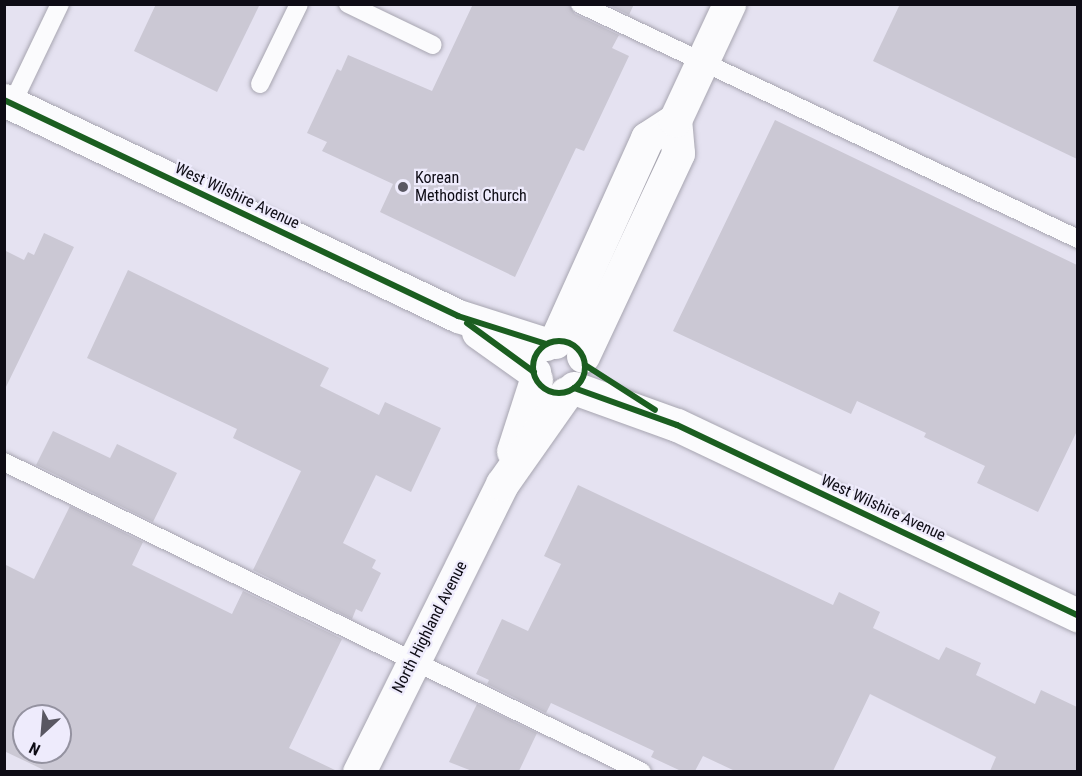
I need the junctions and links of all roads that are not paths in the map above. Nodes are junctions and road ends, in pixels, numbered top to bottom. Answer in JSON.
{"nodes":[{"id":1,"x":60,"y":4,"type":"edge"},
{"id":2,"x":299,"y":4,"type":"edge"},
{"id":3,"x":348,"y":4,"type":"edge"},
{"id":4,"x":580,"y":4,"type":"edge"},
{"id":5,"x":729,"y":4,"type":"edge"},
{"id":6,"x":433,"y":45,"type":"dead end"},
{"id":7,"x":702,"y":62,"type":"junction"},
{"id":8,"x":260,"y":84,"type":"dead end"},
{"id":9,"x":8,"y":102,"type":"edge"},
{"id":10,"x":1077,"y":239,"type":"edge"},
{"id":11,"x":560,"y":367,"type":"junction"},
{"id":12,"x":4,"y":462,"type":"edge"},
{"id":13,"x":1077,"y":615,"type":"edge"},
{"id":14,"x":413,"y":660,"type":"junction"},
{"id":15,"x":359,"y":771,"type":"edge"},
{"id":16,"x":642,"y":771,"type":"edge"}],
"edges":[{"from":1,"to":9,"type":"lane"},
{"from":2,"to":8,"type":"lane"},
{"from":3,"to":6,"type":"lane"},
{"from":4,"to":7,"type":"lane"},
{"from":5,"to":7,"type":"street","name":"North Highland Avenue"},
{"from":7,"to":10,"type":"lane"},
{"from":7,"to":11,"type":"street","name":"North Highland Avenue"},
{"from":9,"to":11,"type":"street","name":"West Wilshire Avenue"},
{"from":11,"to":13,"type":"street","name":"West Wilshire Avenue"},
{"from":11,"to":14,"type":"street","name":"North Highland Avenue"},
{"from":12,"to":14,"type":"lane"},
{"from":14,"to":15,"type":"street","name":"North Highland Avenue"},
{"from":14,"to":16,"type":"lane"}]}
